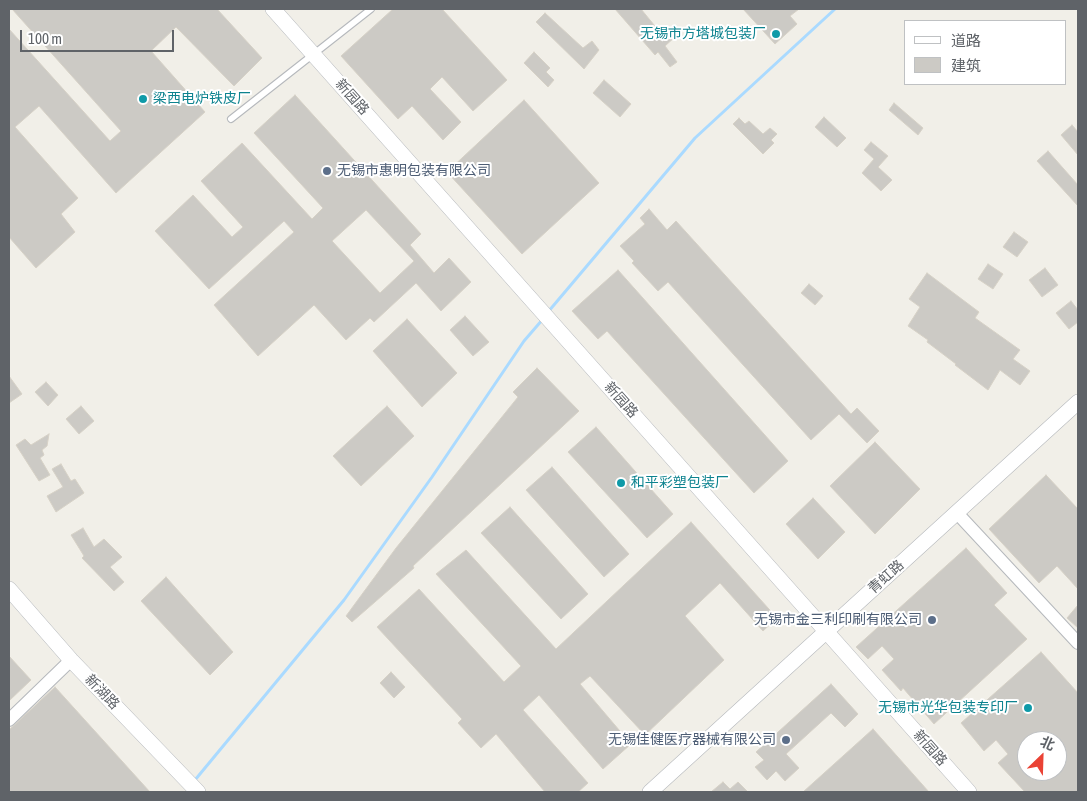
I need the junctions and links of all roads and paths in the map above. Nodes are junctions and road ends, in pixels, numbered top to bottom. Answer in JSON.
{"nodes":[{"id":1,"x":273,"y":9,"type":"edge"},
{"id":2,"x":371,"y":9,"type":"edge"},
{"id":3,"x":314,"y":54,"type":"junction"},
{"id":4,"x":231,"y":119,"type":"dead end"},
{"id":5,"x":1078,"y":402,"type":"edge"},
{"id":6,"x":957,"y":513,"type":"junction"},
{"id":7,"x":9,"y":589,"type":"edge"},
{"id":8,"x":826,"y":631,"type":"junction"},
{"id":9,"x":1078,"y":643,"type":"edge"},
{"id":10,"x":72,"y":660,"type":"junction"},
{"id":11,"x":9,"y":720,"type":"edge"},
{"id":12,"x":193,"y":787,"type":"edge"},
{"id":13,"x":650,"y":792,"type":"edge"},
{"id":14,"x":969,"y":792,"type":"edge"}],
"edges":[{"from":1,"to":3,"type":"street","name":"新园路"},
{"from":2,"to":3,"type":"lane"},
{"from":3,"to":4,"type":"lane"},
{"from":3,"to":8,"type":"street","name":"新园路"},
{"from":5,"to":6,"type":"street","name":"青虹路"},
{"from":6,"to":8,"type":"street","name":"青虹路"},
{"from":6,"to":9,"type":"street"},
{"from":7,"to":10,"type":"street","name":"新湖路"},
{"from":8,"to":13,"type":"street","name":"青虹路"},
{"from":8,"to":14,"type":"street","name":"新园路"},
{"from":10,"to":11,"type":"street"},
{"from":10,"to":12,"type":"street","name":"新湖路"}]}
